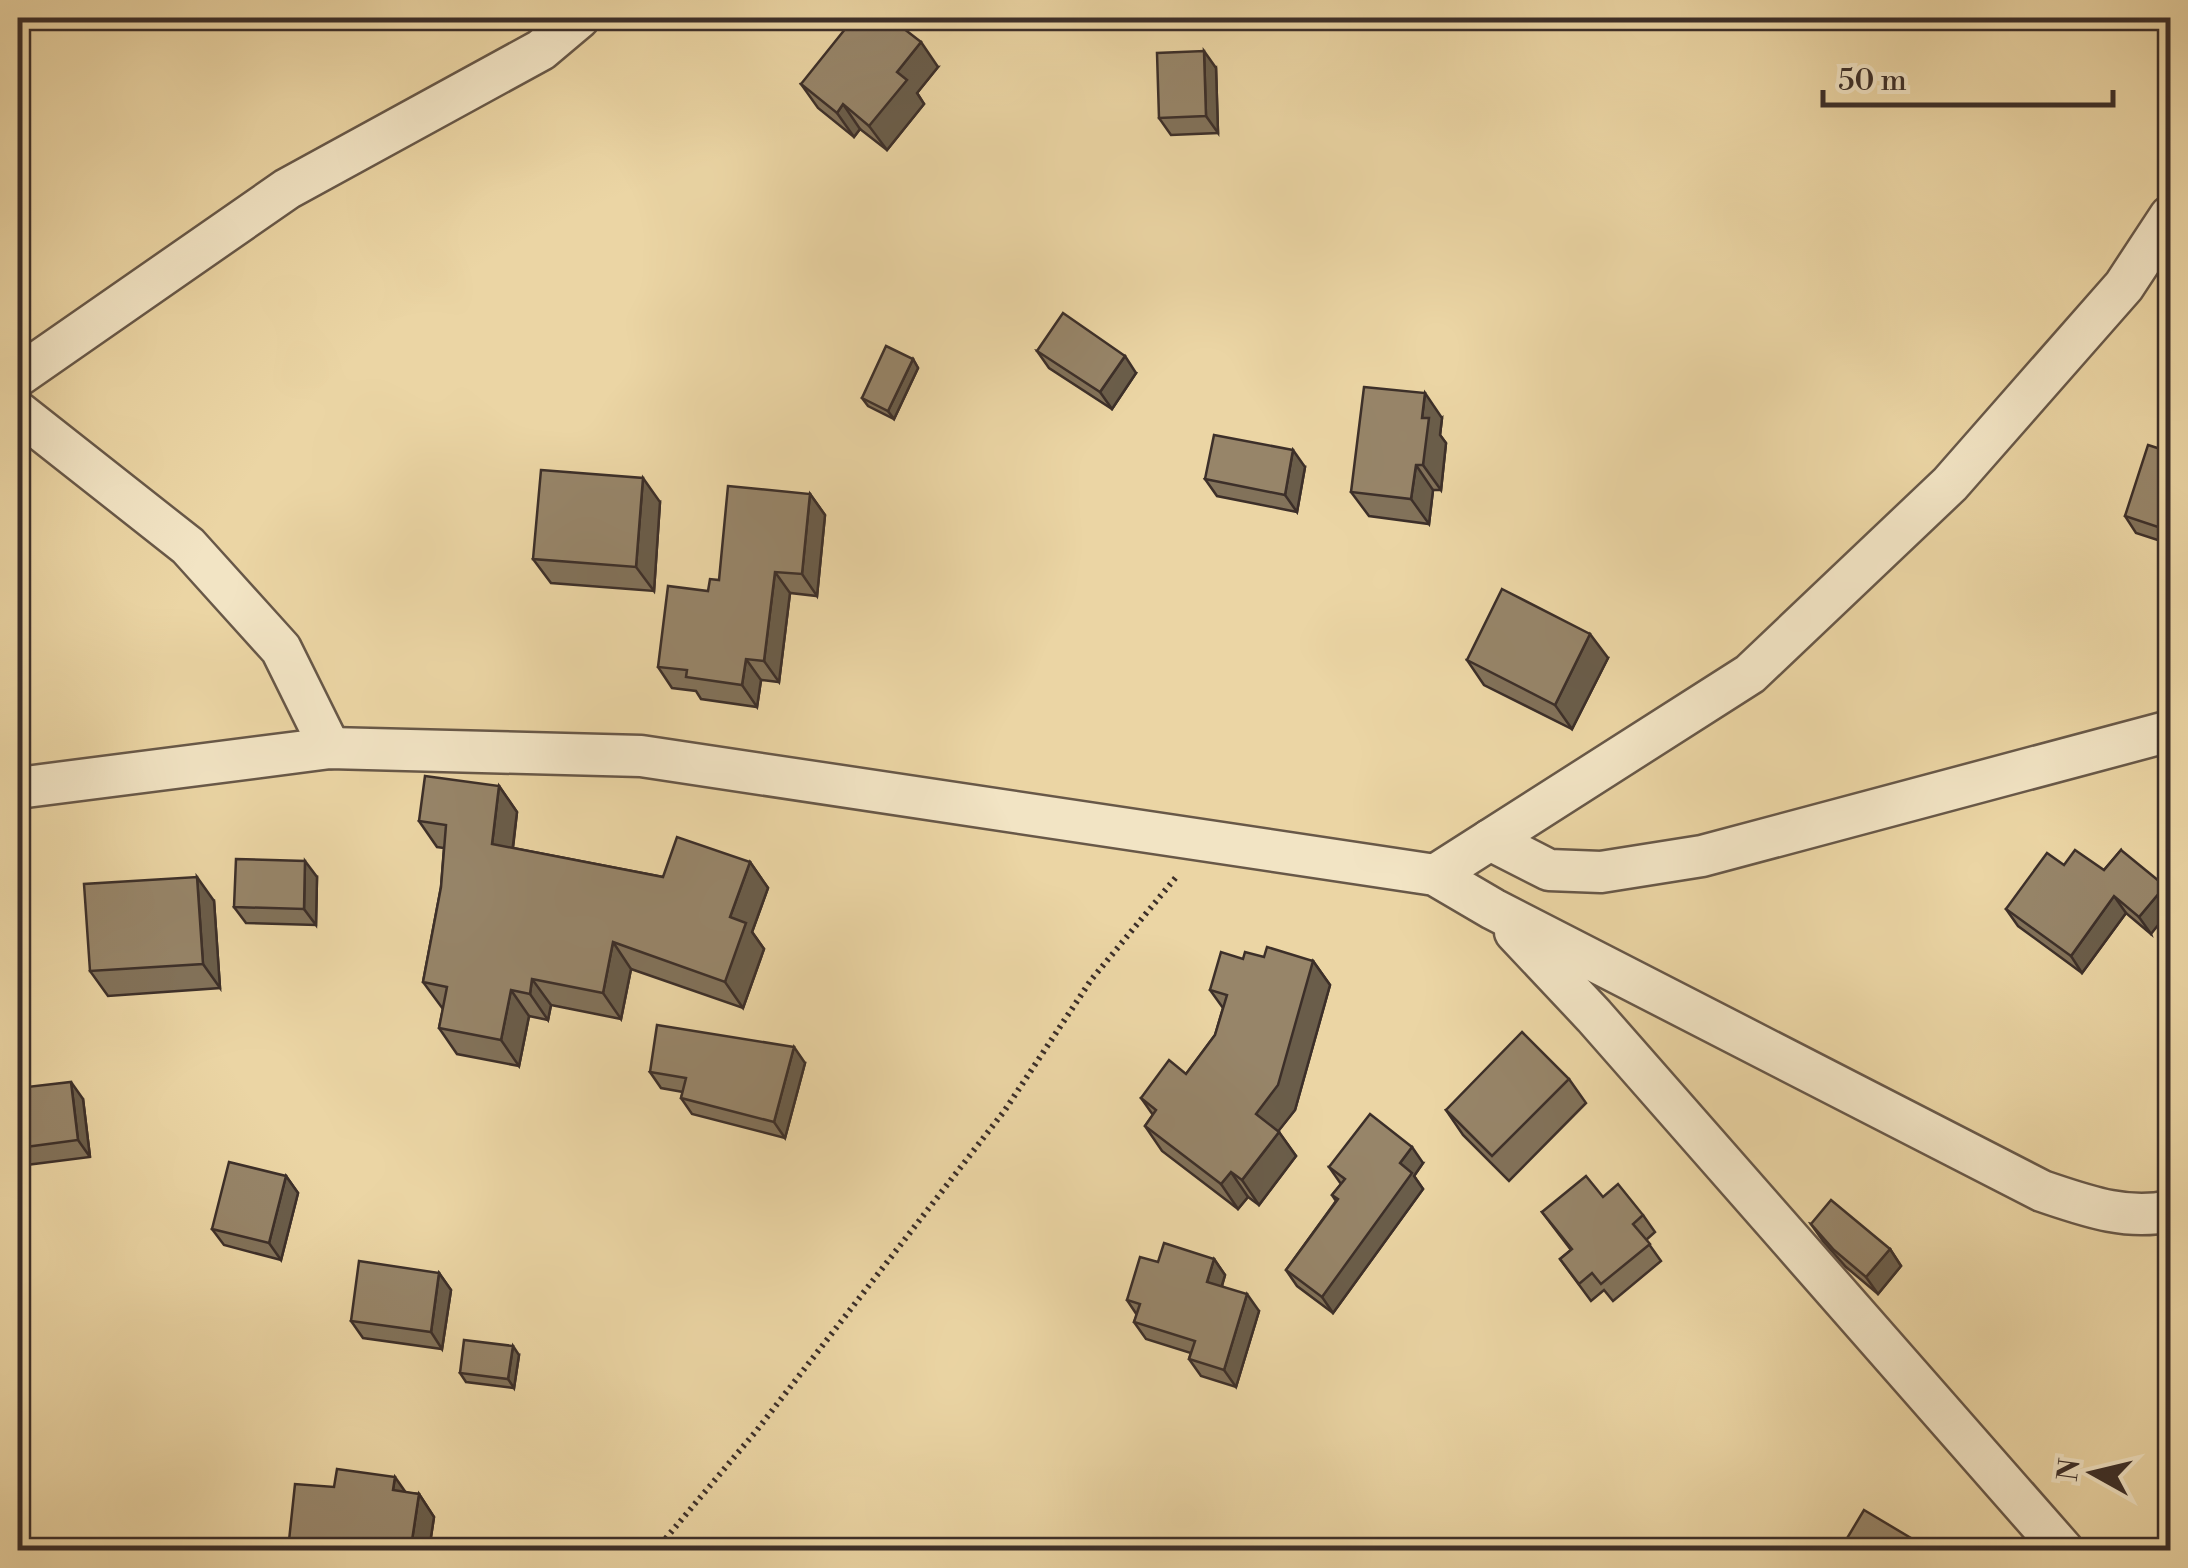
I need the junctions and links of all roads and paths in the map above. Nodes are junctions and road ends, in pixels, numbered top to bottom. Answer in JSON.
{"nodes":[{"id":1,"x":579,"y":18,"type":"edge"},
{"id":2,"x":2170,"y":216,"type":"edge"},
{"id":3,"x":18,"y":376,"type":"edge"},
{"id":4,"x":18,"y":412,"type":"edge"},
{"id":5,"x":2170,"y":731,"type":"edge"},
{"id":6,"x":330,"y":748,"type":"junction"},
{"id":7,"x":18,"y":788,"type":"edge"},
{"id":8,"x":1190,"y":838,"type":"junction"},
{"id":9,"x":1490,"y":840,"type":"junction"},
{"id":10,"x":1435,"y":875,"type":"junction"},
{"id":11,"x":1493,"y":909,"type":"junction"},
{"id":12,"x":2170,"y":1211,"type":"edge"},
{"id":13,"x":656,"y":1550,"type":"edge"},
{"id":14,"x":2063,"y":1550,"type":"edge"}],
"edges":[{"from":1,"to":3,"type":"street"},
{"from":2,"to":9,"type":"street"},
{"from":4,"to":6,"type":"street"},
{"from":5,"to":9,"type":"street"},
{"from":6,"to":7,"type":"street"},
{"from":6,"to":8,"type":"street"},
{"from":8,"to":10,"type":"street"},
{"from":8,"to":13,"type":"path"},
{"from":9,"to":10,"type":"street"},
{"from":10,"to":11,"type":"street"},
{"from":11,"to":12,"type":"street"},
{"from":11,"to":14,"type":"street"}]}
